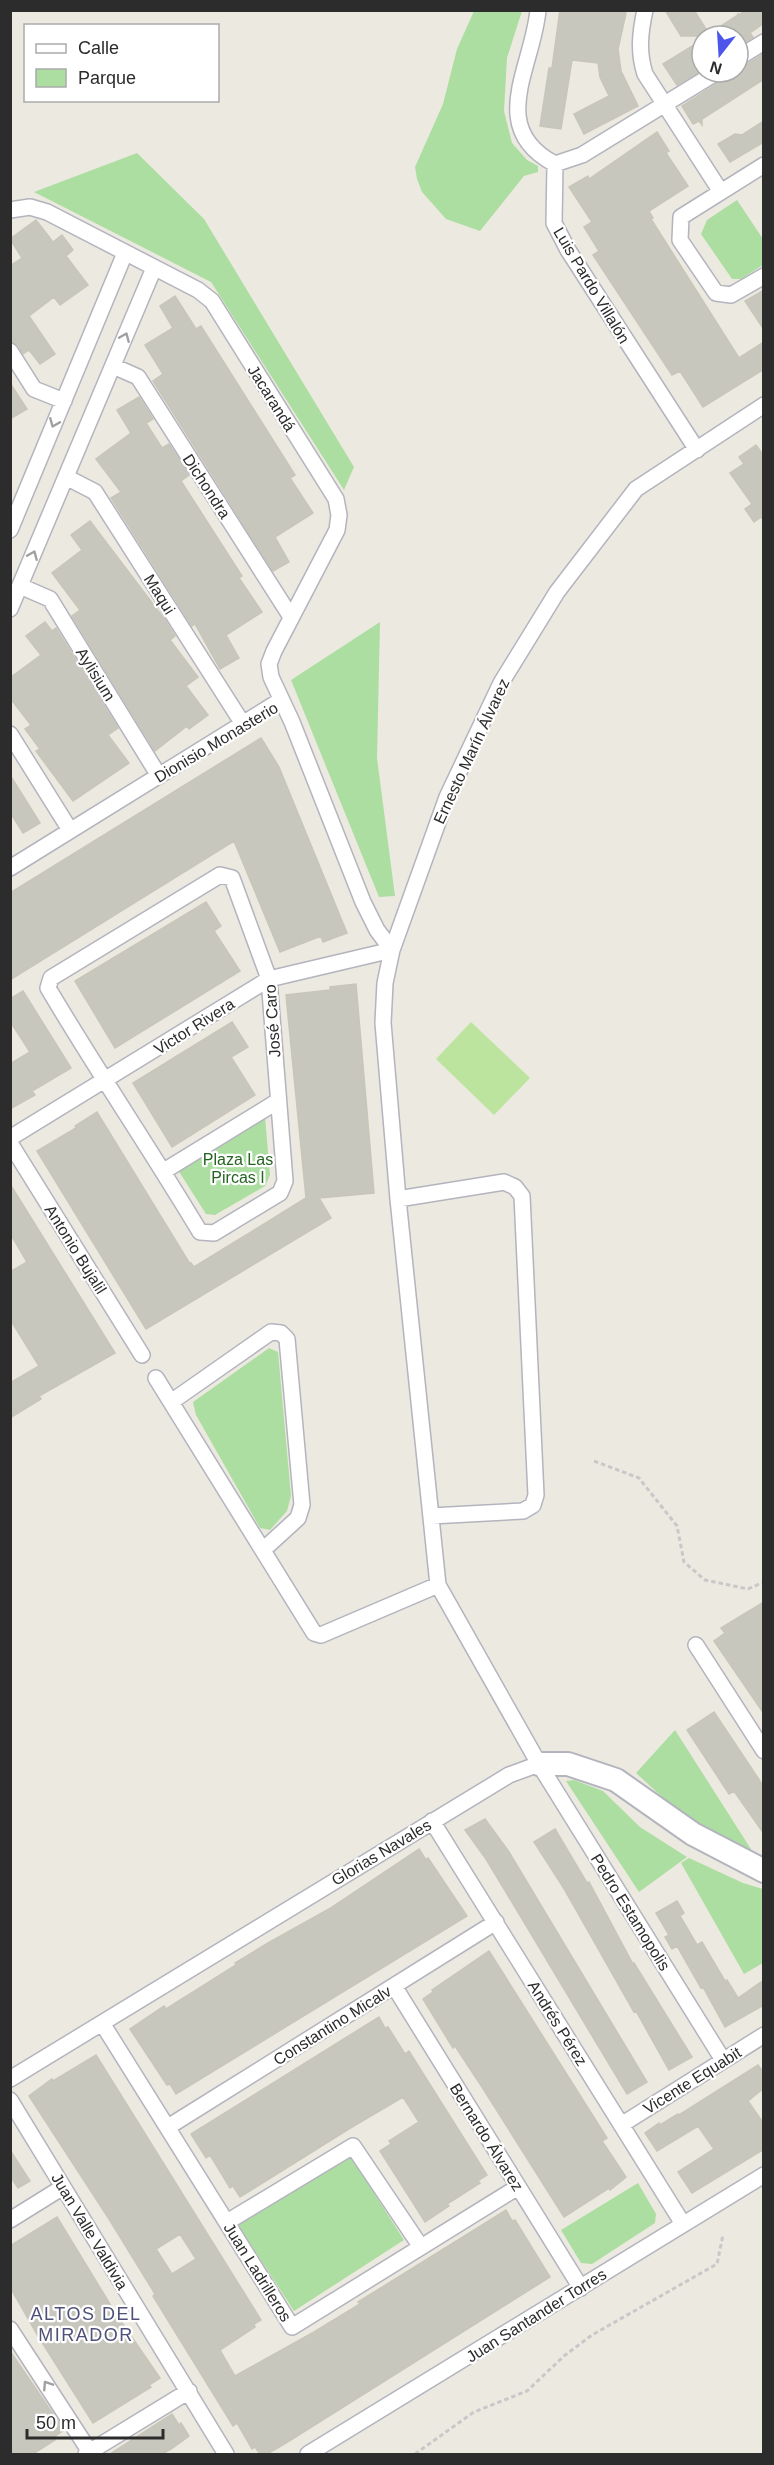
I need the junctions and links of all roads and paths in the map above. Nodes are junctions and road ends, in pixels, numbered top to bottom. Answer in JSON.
{"nodes":[{"id":1,"x":538,"y":10,"type":"edge"},
{"id":2,"x":645,"y":10,"type":"edge"},
{"id":3,"x":764,"y":42,"type":"edge"},
{"id":4,"x":750,"y":51,"type":"edge"},
{"id":5,"x":698,"y":84,"type":"edge"},
{"id":6,"x":665,"y":105,"type":"junction"},
{"id":7,"x":555,"y":164,"type":"junction"},
{"id":8,"x":764,"y":165,"type":"edge"},
{"id":9,"x":721,"y":192,"type":"junction"},
{"id":10,"x":10,"y":210,"type":"edge"},
{"id":11,"x":125,"y":253,"type":"junction"},
{"id":12,"x":154,"y":268,"type":"junction"},
{"id":13,"x":764,"y":276,"type":"edge"},
{"id":14,"x":10,"y":351,"type":"edge"},
{"id":15,"x":113,"y":366,"type":"junction"},
{"id":16,"x":64,"y":401,"type":"junction"},
{"id":17,"x":762,"y":408,"type":"edge"},
{"id":18,"x":697,"y":450,"type":"junction"},
{"id":19,"x":66,"y":477,"type":"junction"},
{"id":20,"x":15,"y":509,"type":"edge"},
{"id":21,"x":10,"y":530,"type":"edge"},
{"id":22,"x":20,"y":586,"type":"junction"},
{"id":23,"x":10,"y":609,"type":"edge"},
{"id":24,"x":291,"y":617,"type":"junction"},
{"id":25,"x":280,"y":700,"type":"junction"},
{"id":26,"x":243,"y":724,"type":"junction"},
{"id":27,"x":10,"y":734,"type":"edge"},
{"id":28,"x":159,"y":776,"type":"junction"},
{"id":29,"x":70,"y":830,"type":"junction"},
{"id":30,"x":10,"y":868,"type":"edge"},
{"id":31,"x":392,"y":950,"type":"junction"},
{"id":32,"x":269,"y":979,"type":"junction"},
{"id":33,"x":105,"y":1081,"type":"junction"},
{"id":34,"x":278,"y":1101,"type":"junction"},
{"id":35,"x":10,"y":1138,"type":"edge"},
{"id":36,"x":10,"y":1143,"type":"edge"},
{"id":37,"x":164,"y":1172,"type":"junction"},
{"id":38,"x":398,"y":1199,"type":"junction"},
{"id":39,"x":142,"y":1355,"type":"dead end"},
{"id":40,"x":156,"y":1377,"type":"dead end"},
{"id":41,"x":171,"y":1402,"type":"junction"},
{"id":42,"x":594,"y":1461,"type":"dead end"},
{"id":43,"x":431,"y":1516,"type":"junction"},
{"id":44,"x":263,"y":1550,"type":"junction"},
{"id":45,"x":764,"y":1582,"type":"edge"},
{"id":46,"x":438,"y":1585,"type":"junction"},
{"id":47,"x":696,"y":1645,"type":"dead end"},
{"id":48,"x":764,"y":1751,"type":"edge"},
{"id":49,"x":539,"y":1764,"type":"junction"},
{"id":50,"x":432,"y":1821,"type":"junction"},
{"id":51,"x":764,"y":1871,"type":"edge"},
{"id":52,"x":496,"y":1922,"type":"junction"},
{"id":53,"x":394,"y":1986,"type":"junction"},
{"id":54,"x":102,"y":2023,"type":"junction"},
{"id":55,"x":764,"y":2035,"type":"edge"},
{"id":56,"x":723,"y":2060,"type":"junction"},
{"id":57,"x":10,"y":2079,"type":"edge"},
{"id":58,"x":10,"y":2100,"type":"edge"},
{"id":59,"x":621,"y":2125,"type":"junction"},
{"id":60,"x":168,"y":2127,"type":"junction"},
{"id":61,"x":764,"y":2175,"type":"edge"},
{"id":62,"x":63,"y":2187,"type":"junction"},
{"id":63,"x":518,"y":2187,"type":"junction"},
{"id":64,"x":10,"y":2220,"type":"edge"},
{"id":65,"x":227,"y":2222,"type":"junction"},
{"id":66,"x":683,"y":2224,"type":"junction"},
{"id":67,"x":723,"y":2235,"type":"dead end"},
{"id":68,"x":421,"y":2247,"type":"junction"},
{"id":69,"x":581,"y":2288,"type":"junction"},
{"id":70,"x":10,"y":2329,"type":"edge"},
{"id":71,"x":189,"y":2391,"type":"junction"},
{"id":72,"x":88,"y":2453,"type":"edge"},
{"id":73,"x":226,"y":2454,"type":"edge"},
{"id":74,"x":308,"y":2454,"type":"edge"},
{"id":75,"x":415,"y":2454,"type":"edge"}],
"edges":[{"from":1,"to":7,"type":"street"},
{"from":2,"to":6,"type":"street"},
{"from":3,"to":4,"type":"street"},
{"from":5,"to":6,"type":"street"},
{"from":6,"to":7,"type":"street"},
{"from":6,"to":9,"type":"street"},
{"from":7,"to":18,"type":"street","name":"Luis Pardo Villalón"},
{"from":8,"to":9,"type":"street"},
{"from":9,"to":13,"type":"street"},
{"from":10,"to":11,"type":"street","name":"Jacarandá"},
{"from":11,"to":12,"type":"street","name":"Jacarandá"},
{"from":11,"to":16,"type":"street"},
{"from":15,"to":12,"type":"street","one_way":true},
{"from":12,"to":24,"type":"street","name":"Jacarandá"},
{"from":14,"to":16,"type":"street"},
{"from":15,"to":19,"type":"street"},
{"from":15,"to":24,"type":"street","name":"Dichondra"},
{"from":16,"to":20,"type":"street","one_way":true},
{"from":17,"to":18,"type":"street","name":"Ernesto Marín Álvarez"},
{"from":18,"to":31,"type":"street","name":"Ernesto Marín Álvarez"},
{"from":22,"to":19,"type":"street","one_way":true},
{"from":19,"to":26,"type":"street","name":"Maqui"},
{"from":20,"to":21,"type":"street"},
{"from":22,"to":23,"type":"street"},
{"from":22,"to":28,"type":"street","name":"Aylisium"},
{"from":24,"to":25,"type":"street","name":"Jacarandá"},
{"from":25,"to":26,"type":"street","name":"Dionisio Monasterio"},
{"from":25,"to":31,"type":"street","name":"Dionisio Monasterio"},
{"from":26,"to":28,"type":"street","name":"Dionisio Monasterio"},
{"from":27,"to":29,"type":"street"},
{"from":28,"to":29,"type":"street","name":"Dionisio Monasterio"},
{"from":29,"to":30,"type":"street","name":"Dionisio Monasterio"},
{"from":31,"to":32,"type":"street","name":"Victor Rivera"},
{"from":31,"to":38,"type":"street","name":"Ernesto Marín Álvarez"},
{"from":32,"to":33,"type":"street","name":"Victor Rivera"},
{"from":32,"to":33,"type":"street","name":"José Caro"},
{"from":32,"to":34,"type":"street","name":"José Caro"},
{"from":33,"to":35,"type":"street","name":"Victor Rivera"},
{"from":33,"to":37,"type":"street","name":"José Caro"},
{"from":34,"to":37,"type":"street"},
{"from":34,"to":37,"type":"street","name":"José Caro"},
{"from":36,"to":39,"type":"street","name":"Antonio Bujalil"},
{"from":38,"to":43,"type":"street","name":"Ernesto Marín Álvarez"},
{"from":38,"to":43,"type":"street"},
{"from":40,"to":41,"type":"street"},
{"from":41,"to":44,"type":"street"},
{"from":41,"to":44,"type":"street"},
{"from":42,"to":45,"type":"path"},
{"from":43,"to":46,"type":"street","name":"Ernesto Marín Álvarez"},
{"from":44,"to":46,"type":"street"},
{"from":46,"to":49,"type":"street","name":"Pedro Estamopolis"},
{"from":47,"to":48,"type":"street"},
{"from":49,"to":50,"type":"street","name":"Glorias Navales"},
{"from":49,"to":51,"type":"street","name":"Glorias Navales"},
{"from":49,"to":56,"type":"street","name":"Pedro Estamopolis"},
{"from":50,"to":52,"type":"street","name":"Andrés Pérez"},
{"from":50,"to":54,"type":"street","name":"Glorias Navales"},
{"from":52,"to":53,"type":"street","name":"Constantino Micalv"},
{"from":52,"to":59,"type":"street","name":"Andrés Pérez"},
{"from":53,"to":60,"type":"street","name":"Constantino Micalv"},
{"from":53,"to":63,"type":"street","name":"Bernardo Álvarez"},
{"from":54,"to":57,"type":"street","name":"Glorias Navales"},
{"from":54,"to":60,"type":"street","name":"Juan Ladrilleros"},
{"from":55,"to":56,"type":"street","name":"Vicente Equabit"},
{"from":56,"to":59,"type":"street","name":"Vicente Equabit"},
{"from":58,"to":62,"type":"street","name":"Juan Valle Valdivia"},
{"from":59,"to":66,"type":"street","name":"Andrés Pérez"},
{"from":60,"to":65,"type":"street","name":"Juan Ladrilleros"},
{"from":61,"to":66,"type":"street","name":"Juan Santander Torres"},
{"from":62,"to":64,"type":"street"},
{"from":62,"to":71,"type":"street","name":"Juan Valle Valdivia"},
{"from":63,"to":68,"type":"street","name":"Juan Ladrilleros"},
{"from":63,"to":69,"type":"street","name":"Bernardo Álvarez"},
{"from":65,"to":68,"type":"street"},
{"from":65,"to":68,"type":"street","name":"Juan Ladrilleros"},
{"from":66,"to":69,"type":"street","name":"Juan Santander Torres"},
{"from":67,"to":75,"type":"path"},
{"from":69,"to":74,"type":"street","name":"Juan Santander Torres"},
{"from":72,"to":70,"type":"street","one_way":true},
{"from":71,"to":72,"type":"street"},
{"from":71,"to":73,"type":"street","name":"Juan Valle Valdivia"}]}
